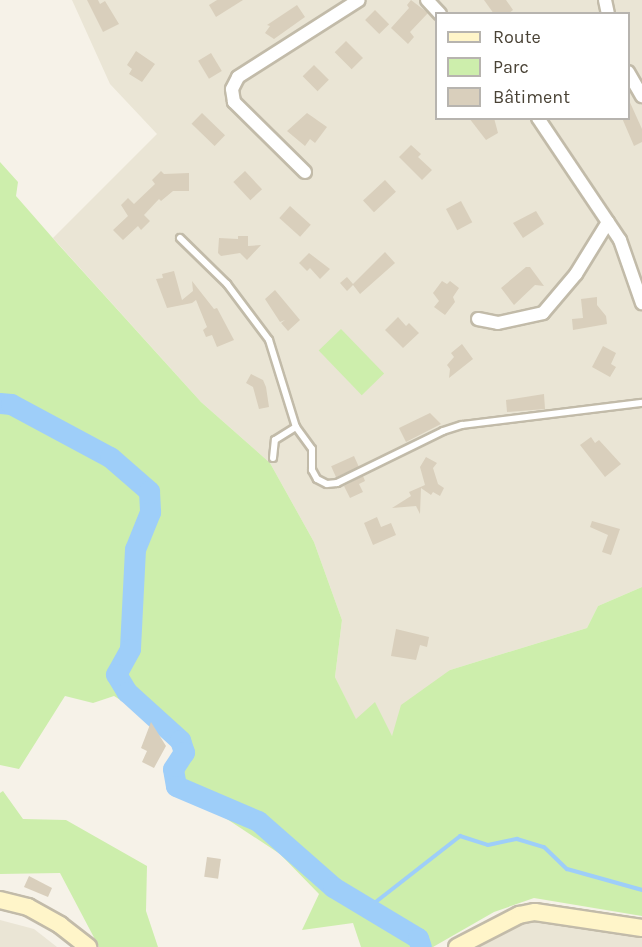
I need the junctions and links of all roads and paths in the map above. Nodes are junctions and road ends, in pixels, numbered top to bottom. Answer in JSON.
{"nodes":[{"id":1,"x":359,"y":0,"type":"edge"},
{"id":2,"x":427,"y":0,"type":"edge"},
{"id":3,"x":438,"y":12,"type":"edge"},
{"id":4,"x":630,"y":75,"type":"edge"},
{"id":5,"x":642,"y":96,"type":"edge"},
{"id":6,"x":538,"y":120,"type":"edge"},
{"id":7,"x":305,"y":172,"type":"dead end"},
{"id":8,"x":608,"y":222,"type":"junction"},
{"id":9,"x":180,"y":238,"type":"dead end"},
{"id":10,"x":642,"y":303,"type":"edge"},
{"id":11,"x":478,"y":319,"type":"dead end"},
{"id":12,"x":642,"y":403,"type":"edge"},
{"id":13,"x":296,"y":427,"type":"junction"},
{"id":14,"x":273,"y":458,"type":"dead end"},
{"id":15,"x":0,"y":900,"type":"edge"},
{"id":16,"x":642,"y":928,"type":"edge"},
{"id":17,"x":88,"y":947,"type":"edge"},
{"id":18,"x":456,"y":947,"type":"edge"}],
"edges":[{"from":1,"to":7,"type":"street"},
{"from":2,"to":3,"type":"street"},
{"from":4,"to":5,"type":"street"},
{"from":6,"to":8,"type":"street"},
{"from":8,"to":10,"type":"street"},
{"from":8,"to":11,"type":"street"},
{"from":9,"to":13,"type":"lane"},
{"from":12,"to":13,"type":"lane"},
{"from":13,"to":14,"type":"lane"},
{"from":15,"to":17,"type":"main road"},
{"from":16,"to":18,"type":"main road"}]}
